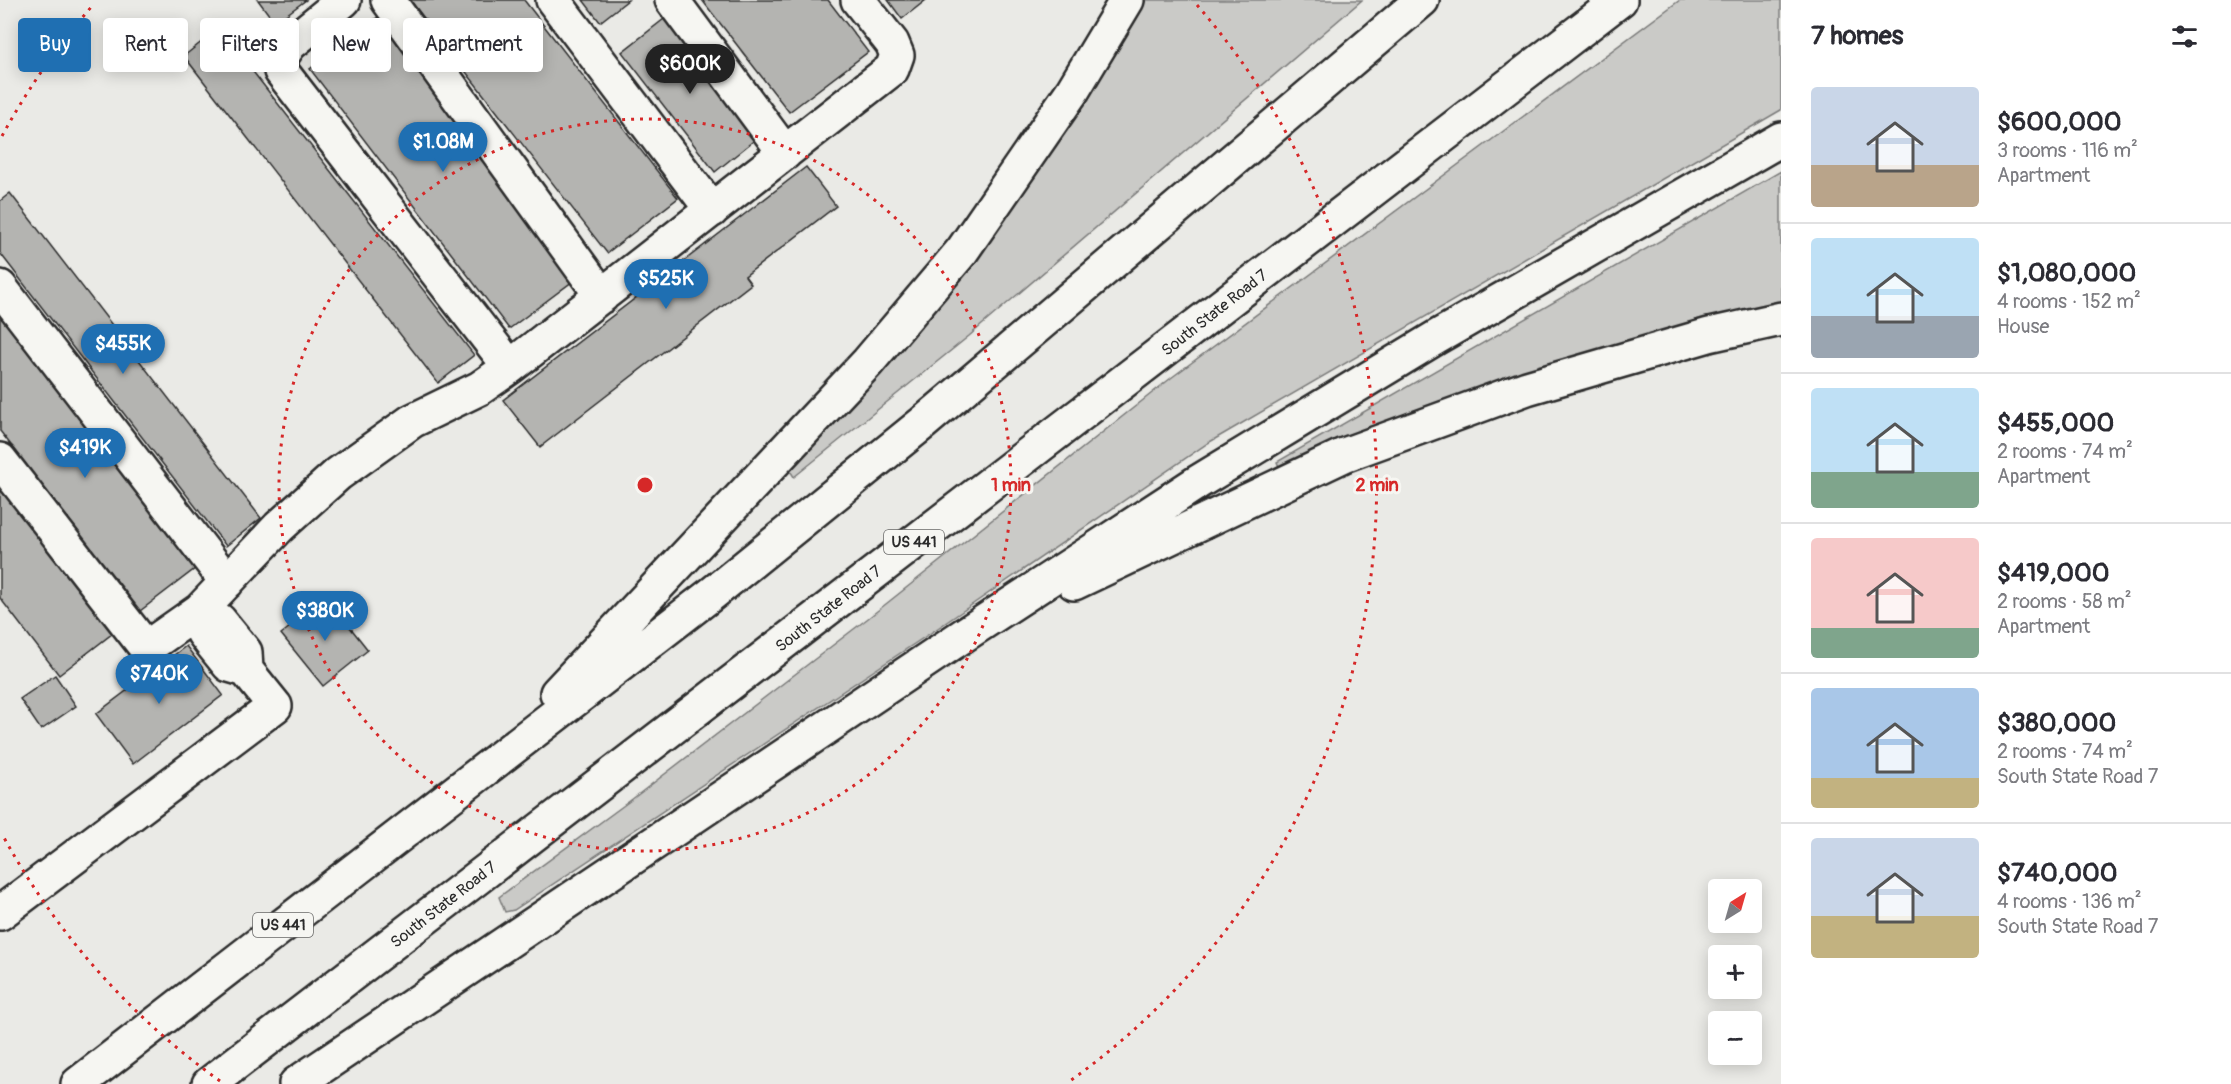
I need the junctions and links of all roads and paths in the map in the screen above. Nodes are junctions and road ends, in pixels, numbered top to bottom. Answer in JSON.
{"nodes":[{"id":1,"x":344,"y":0,"type":"edge"},
{"id":2,"x":388,"y":0,"type":"edge"},
{"id":3,"x":553,"y":0,"type":"edge"},
{"id":4,"x":672,"y":0,"type":"edge"},
{"id":5,"x":858,"y":0,"type":"edge"},
{"id":6,"x":1127,"y":0,"type":"edge"},
{"id":7,"x":1422,"y":0,"type":"edge"},
{"id":8,"x":1620,"y":0,"type":"edge"},
{"id":9,"x":1781,"y":139,"type":"edge"},
{"id":10,"x":785,"y":153,"type":"junction"},
{"id":11,"x":712,"y":210,"type":"junction"},
{"id":12,"x":0,"y":287,"type":"edge"},
{"id":13,"x":602,"y":296,"type":"junction"},
{"id":14,"x":1781,"y":318,"type":"edge"},
{"id":15,"x":510,"y":367,"type":"junction"},
{"id":16,"x":0,"y":460,"type":"edge"},
{"id":17,"x":227,"y":582,"type":"junction"},
{"id":18,"x":200,"y":610,"type":"junction"},
{"id":19,"x":964,"y":635,"type":"junction"},
{"id":20,"x":488,"y":766,"type":"junction"},
{"id":21,"x":0,"y":913,"type":"edge"},
{"id":22,"x":78,"y":1084,"type":"edge"},
{"id":23,"x":209,"y":1084,"type":"edge"},
{"id":24,"x":296,"y":1084,"type":"edge"}],
"edges":[{"from":1,"to":15,"type":"main road"},
{"from":2,"to":13,"type":"main road"},
{"from":3,"to":11,"type":"main road"},
{"from":4,"to":10,"type":"main road"},
{"from":5,"to":10,"type":"main road"},
{"from":6,"to":20,"type":"main road"},
{"from":7,"to":20,"type":"main road","number":"US 441"},
{"from":8,"to":23,"type":"main road","name":"South State Road 7","number":"US 441"},
{"from":9,"to":19,"type":"main road"},
{"from":10,"to":11,"type":"main road"},
{"from":11,"to":13,"type":"main road"},
{"from":12,"to":17,"type":"main road"},
{"from":13,"to":15,"type":"main road"},
{"from":14,"to":19,"type":"main road"},
{"from":15,"to":17,"type":"main road"},
{"from":16,"to":18,"type":"main road"},
{"from":17,"to":18,"type":"main road"},
{"from":18,"to":21,"type":"main road"},
{"from":19,"to":24,"type":"main road"},
{"from":20,"to":22,"type":"main road","number":"US 441"}]}
